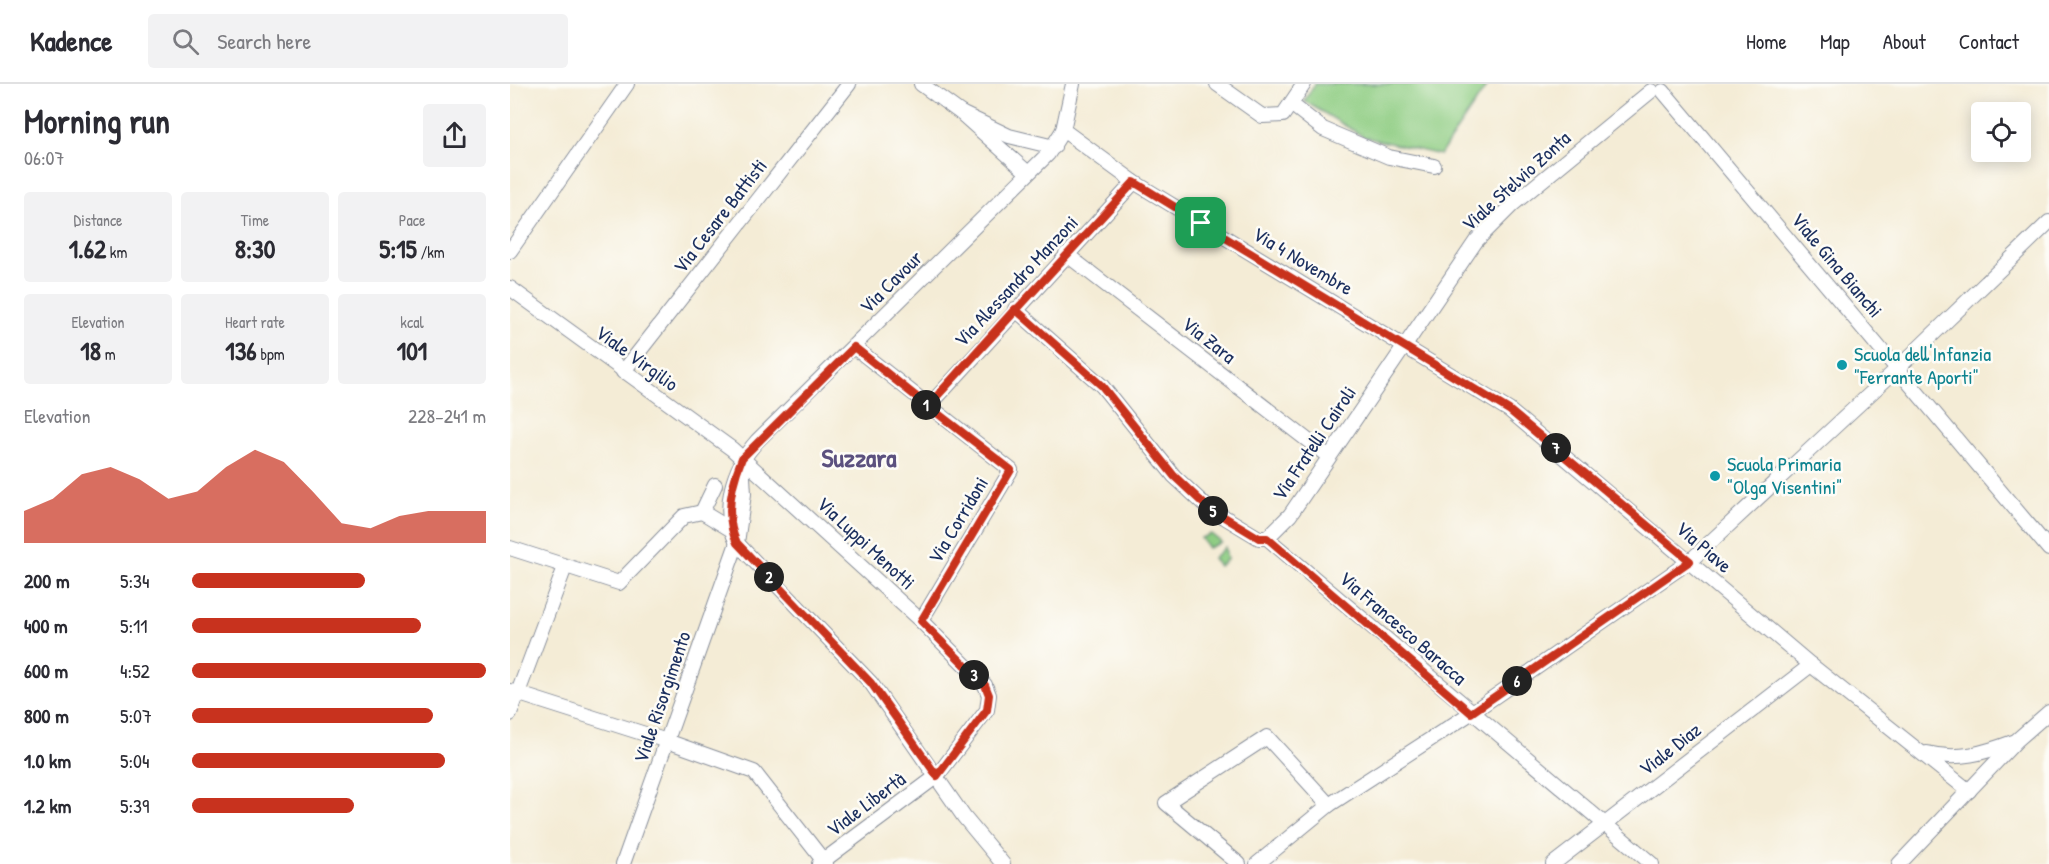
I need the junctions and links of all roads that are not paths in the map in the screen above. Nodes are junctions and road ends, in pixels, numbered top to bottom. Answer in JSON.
{"nodes":[{"id":1,"x":627,"y":84,"type":"edge"},
{"id":2,"x":849,"y":84,"type":"edge"},
{"id":3,"x":921,"y":84,"type":"edge"},
{"id":4,"x":1073,"y":84,"type":"edge"},
{"id":5,"x":1217,"y":84,"type":"edge"},
{"id":6,"x":1304,"y":84,"type":"edge"},
{"id":7,"x":1657,"y":87,"type":"edge"},
{"id":8,"x":1291,"y":104,"type":"junction"},
{"id":9,"x":961,"y":113,"type":"junction"},
{"id":10,"x":1063,"y":130,"type":"junction"},
{"id":11,"x":1054,"y":147,"type":"junction"},
{"id":12,"x":1434,"y":166,"type":"dead end"},
{"id":13,"x":1028,"y":173,"type":"junction"},
{"id":14,"x":1134,"y":182,"type":"junction"},
{"id":15,"x":2049,"y":222,"type":"edge"},
{"id":16,"x":510,"y":251,"type":"edge"},
{"id":17,"x":1066,"y":254,"type":"junction"},
{"id":18,"x":510,"y":288,"type":"edge"},
{"id":19,"x":1015,"y":309,"type":"junction"},
{"id":20,"x":1404,"y":345,"type":"junction"},
{"id":21,"x":854,"y":347,"type":"junction"},
{"id":22,"x":1898,"y":368,"type":"junction"},
{"id":23,"x":623,"y":372,"type":"junction"},
{"id":24,"x":928,"y":406,"type":"junction"},
{"id":25,"x":1328,"y":456,"type":"junction"},
{"id":26,"x":742,"y":458,"type":"junction"},
{"id":27,"x":715,"y":485,"type":"dead end"},
{"id":28,"x":702,"y":512,"type":"junction"},
{"id":29,"x":730,"y":529,"type":"junction"},
{"id":30,"x":1267,"y":538,"type":"junction"},
{"id":31,"x":737,"y":543,"type":"junction"},
{"id":32,"x":510,"y":548,"type":"edge"},
{"id":33,"x":2049,"y":549,"type":"edge"},
{"id":34,"x":1690,"y":561,"type":"junction"},
{"id":35,"x":565,"y":567,"type":"junction"},
{"id":36,"x":921,"y":621,"type":"junction"},
{"id":37,"x":1811,"y":665,"type":"junction"},
{"id":38,"x":514,"y":693,"type":"edge"},
{"id":39,"x":2049,"y":712,"type":"edge"},
{"id":40,"x":1471,"y":713,"type":"junction"},
{"id":41,"x":510,"y":714,"type":"edge"},
{"id":42,"x":667,"y":741,"type":"junction"},
{"id":43,"x":2017,"y":741,"type":"junction"},
{"id":44,"x":1922,"y":752,"type":"junction"},
{"id":45,"x":937,"y":776,"type":"junction"},
{"id":46,"x":1969,"y":791,"type":"junction"},
{"id":47,"x":1329,"y":805,"type":"junction"},
{"id":48,"x":1605,"y":823,"type":"junction"},
{"id":49,"x":823,"y":863,"type":"edge"},
{"id":50,"x":623,"y":864,"type":"edge"},
{"id":51,"x":1003,"y":864,"type":"edge"},
{"id":52,"x":1239,"y":864,"type":"edge"},
{"id":53,"x":1257,"y":864,"type":"edge"},
{"id":54,"x":1553,"y":864,"type":"edge"},
{"id":55,"x":1652,"y":864,"type":"edge"},
{"id":56,"x":1899,"y":864,"type":"edge"}],
"edges":[{"from":1,"to":16,"type":"street"},
{"from":2,"to":23,"type":"street","name":"Via Cesare Battisti"},
{"from":3,"to":9,"type":"street"},
{"from":4,"to":10,"type":"street","name":"Via Cavour"},
{"from":5,"to":8,"type":"street"},
{"from":6,"to":8,"type":"street"},
{"from":7,"to":20,"type":"street","name":"Viale Stelvio Zonta"},
{"from":7,"to":22,"type":"street","name":"Viale Gina Bianchi"},
{"from":8,"to":12,"type":"street"},
{"from":9,"to":11,"type":"street"},
{"from":9,"to":13,"type":"street"},
{"from":10,"to":11,"type":"street","name":"Via Cavour"},
{"from":10,"to":14,"type":"street","name":"Via 4 Novembre"},
{"from":11,"to":13,"type":"street","name":"Via Cavour"},
{"from":13,"to":21,"type":"street","name":"Via Cavour"},
{"from":14,"to":17,"type":"street","name":"Via Alessandro Manzoni"},
{"from":14,"to":20,"type":"street","name":"Via 4 Novembre"},
{"from":15,"to":22,"type":"street"},
{"from":17,"to":19,"type":"street","name":"Via Alessandro Manzoni"},
{"from":17,"to":25,"type":"street","name":"Via Zara"},
{"from":18,"to":23,"type":"street","name":"Viale Virgilio"},
{"from":19,"to":24,"type":"street","name":"Via Alessandro Manzoni"},
{"from":19,"to":30,"type":"street"},
{"from":20,"to":25,"type":"street","name":"Via Fratelli Cairoli"},
{"from":20,"to":34,"type":"street","name":"Via Piave"},
{"from":21,"to":24,"type":"street"},
{"from":21,"to":26,"type":"street","name":"Via Cavour"},
{"from":22,"to":33,"type":"street","name":"Viale Gina Bianchi"},
{"from":22,"to":34,"type":"street"},
{"from":23,"to":26,"type":"street","name":"Viale Virgilio"},
{"from":24,"to":36,"type":"street","name":"Via Corridoni"},
{"from":25,"to":30,"type":"street","name":"Via Fratelli Cairoli"},
{"from":26,"to":29,"type":"street"},
{"from":26,"to":31,"type":"street","name":"Viale Risorgimento"},
{"from":26,"to":36,"type":"street","name":"Via Luppi Menotti"},
{"from":27,"to":28,"type":"street"},
{"from":28,"to":29,"type":"street"},
{"from":28,"to":35,"type":"street"},
{"from":29,"to":31,"type":"street"},
{"from":30,"to":40,"type":"street","name":"Via Francesco Baracca"},
{"from":31,"to":42,"type":"street","name":"Viale Risorgimento"},
{"from":31,"to":45,"type":"street"},
{"from":32,"to":35,"type":"street"},
{"from":34,"to":37,"type":"street","name":"Via Piave"},
{"from":34,"to":40,"type":"street"},
{"from":35,"to":38,"type":"street"},
{"from":36,"to":45,"type":"street","name":"Via Luppi Menotti"},
{"from":37,"to":44,"type":"street","name":"Via Piave"},
{"from":37,"to":48,"type":"street","name":"Viale Diaz"},
{"from":38,"to":41,"type":"street"},
{"from":38,"to":42,"type":"street"},
{"from":39,"to":43,"type":"street"},
{"from":40,"to":47,"type":"street"},
{"from":40,"to":48,"type":"street","name":"Via Francesco Baracca"},
{"from":42,"to":49,"type":"street"},
{"from":42,"to":50,"type":"street","name":"Viale Risorgimento"},
{"from":43,"to":44,"type":"street"},
{"from":43,"to":46,"type":"street"},
{"from":44,"to":46,"type":"street","name":"Via Piave"},
{"from":45,"to":49,"type":"street","name":"Viale Libertà"},
{"from":45,"to":51,"type":"street"},
{"from":46,"to":56,"type":"street"},
{"from":47,"to":52,"type":"street"},
{"from":47,"to":53,"type":"street"},
{"from":48,"to":54,"type":"street","name":"Viale Diaz"},
{"from":48,"to":55,"type":"street","name":"Via Francesco Baracca"}]}
